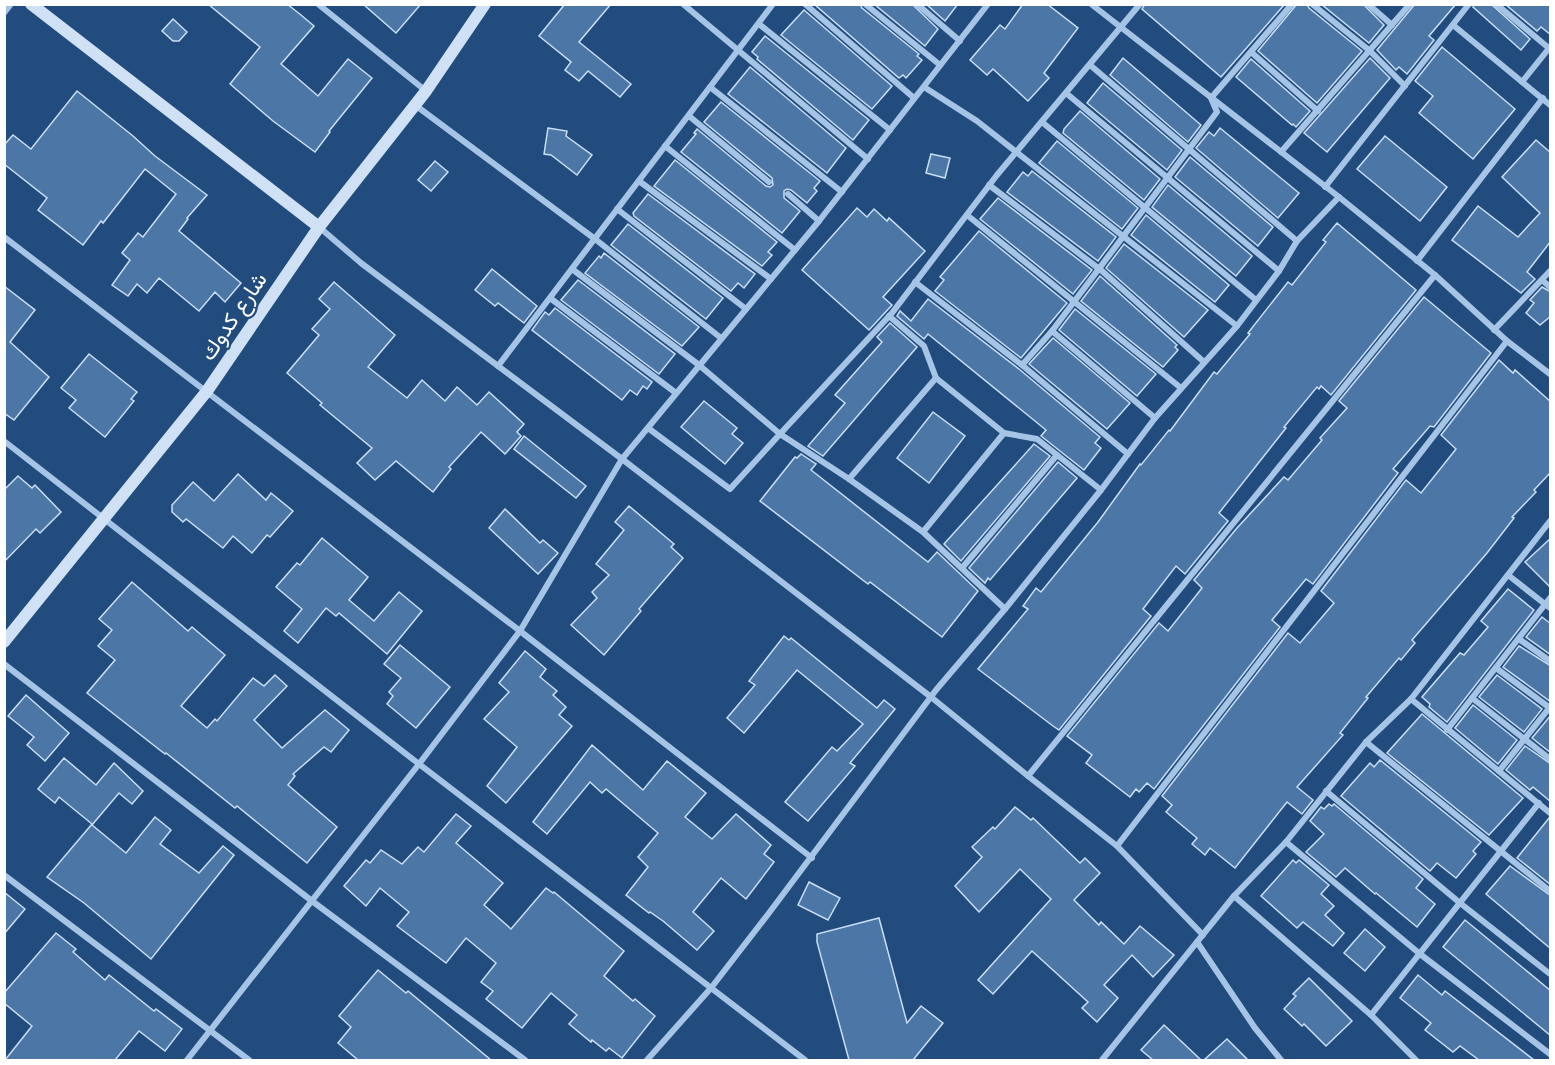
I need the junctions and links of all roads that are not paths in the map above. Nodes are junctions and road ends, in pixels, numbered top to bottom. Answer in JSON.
{"nodes":[{"id":1,"x":11,"y":4,"type":"edge"},
{"id":2,"x":31,"y":4,"type":"edge"},
{"id":3,"x":318,"y":4,"type":"edge"},
{"id":4,"x":485,"y":4,"type":"edge"},
{"id":5,"x":683,"y":4,"type":"edge"},
{"id":6,"x":773,"y":4,"type":"edge"},
{"id":7,"x":805,"y":4,"type":"edge"},
{"id":8,"x":865,"y":4,"type":"edge"},
{"id":9,"x":917,"y":4,"type":"edge"},
{"id":10,"x":1091,"y":4,"type":"edge"},
{"id":11,"x":1140,"y":4,"type":"edge"},
{"id":12,"x":1292,"y":4,"type":"edge"},
{"id":13,"x":1312,"y":4,"type":"edge"},
{"id":14,"x":1368,"y":4,"type":"edge"},
{"id":15,"x":1410,"y":4,"type":"edge"},
{"id":16,"x":1469,"y":4,"type":"edge"},
{"id":17,"x":1496,"y":4,"type":"edge"},
{"id":18,"x":986,"y":5,"type":"edge"},
{"id":19,"x":4,"y":13,"type":"edge"},
{"id":20,"x":759,"y":24,"type":"junction"},
{"id":21,"x":1392,"y":25,"type":"junction"},
{"id":22,"x":1453,"y":25,"type":"junction"},
{"id":23,"x":1121,"y":28,"type":"junction"},
{"id":24,"x":960,"y":40,"type":"junction"},
{"id":25,"x":1550,"y":47,"type":"edge"},
{"id":26,"x":738,"y":49,"type":"junction"},
{"id":27,"x":1370,"y":51,"type":"junction"},
{"id":28,"x":1251,"y":52,"type":"junction"},
{"id":29,"x":940,"y":65,"type":"junction"},
{"id":30,"x":1090,"y":65,"type":"junction"},
{"id":31,"x":1522,"y":82,"type":"junction"},
{"id":32,"x":1405,"y":86,"type":"junction"},
{"id":33,"x":710,"y":87,"type":"junction"},
{"id":34,"x":924,"y":87,"type":"junction"},
{"id":35,"x":426,"y":91,"type":"junction"},
{"id":36,"x":1066,"y":93,"type":"junction"},
{"id":37,"x":1211,"y":98,"type":"junction"},
{"id":38,"x":1543,"y":98,"type":"junction"},
{"id":39,"x":915,"y":99,"type":"junction"},
{"id":40,"x":414,"y":105,"type":"junction"},
{"id":41,"x":1551,"y":105,"type":"edge"},
{"id":42,"x":1318,"y":111,"type":"junction"},
{"id":43,"x":688,"y":116,"type":"junction"},
{"id":44,"x":1042,"y":122,"type":"junction"},
{"id":45,"x":890,"y":130,"type":"junction"},
{"id":46,"x":666,"y":146,"type":"junction"},
{"id":47,"x":1189,"y":149,"type":"junction"},
{"id":48,"x":1016,"y":152,"type":"junction"},
{"id":49,"x":1281,"y":152,"type":"junction"},
{"id":50,"x":868,"y":159,"type":"junction"},
{"id":51,"x":1167,"y":178,"type":"junction"},
{"id":52,"x":639,"y":181,"type":"junction"},
{"id":53,"x":770,"y":182,"type":"dead end"},
{"id":54,"x":989,"y":185,"type":"junction"},
{"id":55,"x":1325,"y":186,"type":"junction"},
{"id":56,"x":842,"y":192,"type":"junction"},
{"id":57,"x":788,"y":195,"type":"dead end"},
{"id":58,"x":1339,"y":197,"type":"junction"},
{"id":59,"x":1145,"y":208,"type":"junction"},
{"id":60,"x":617,"y":209,"type":"junction"},
{"id":61,"x":967,"y":215,"type":"junction"},
{"id":62,"x":819,"y":221,"type":"junction"},
{"id":63,"x":319,"y":227,"type":"junction"},
{"id":64,"x":4,"y":237,"type":"edge"},
{"id":65,"x":1123,"y":237,"type":"junction"},
{"id":66,"x":595,"y":239,"type":"junction"},
{"id":67,"x":1297,"y":241,"type":"junction"},
{"id":68,"x":795,"y":250,"type":"junction"},
{"id":69,"x":1417,"y":261,"type":"junction"},
{"id":70,"x":1099,"y":268,"type":"junction"},
{"id":71,"x":572,"y":269,"type":"junction"},
{"id":72,"x":1279,"y":271,"type":"junction"},
{"id":73,"x":1551,"y":271,"type":"edge"},
{"id":74,"x":1435,"y":275,"type":"junction"},
{"id":75,"x":771,"y":279,"type":"junction"},
{"id":76,"x":1542,"y":280,"type":"junction"},
{"id":77,"x":915,"y":282,"type":"junction"},
{"id":78,"x":1551,"y":287,"type":"edge"},
{"id":79,"x":550,"y":298,"type":"junction"},
{"id":80,"x":1256,"y":300,"type":"junction"},
{"id":81,"x":1075,"y":301,"type":"junction"},
{"id":82,"x":746,"y":309,"type":"junction"},
{"id":83,"x":889,"y":316,"type":"junction"},
{"id":84,"x":1237,"y":326,"type":"junction"},
{"id":85,"x":1494,"y":330,"type":"junction"},
{"id":86,"x":1052,"y":331,"type":"junction"},
{"id":87,"x":722,"y":338,"type":"junction"},
{"id":88,"x":1507,"y":342,"type":"junction"},
{"id":89,"x":1204,"y":362,"type":"junction"},
{"id":90,"x":699,"y":365,"type":"junction"},
{"id":91,"x":1022,"y":365,"type":"junction"},
{"id":92,"x":498,"y":366,"type":"junction"},
{"id":93,"x":1551,"y":374,"type":"edge"},
{"id":94,"x":936,"y":378,"type":"junction"},
{"id":95,"x":1181,"y":388,"type":"junction"},
{"id":96,"x":207,"y":391,"type":"junction"},
{"id":97,"x":676,"y":393,"type":"junction"},
{"id":98,"x":1155,"y":418,"type":"junction"},
{"id":99,"x":648,"y":428,"type":"junction"},
{"id":100,"x":1004,"y":433,"type":"junction"},
{"id":101,"x":780,"y":434,"type":"junction"},
{"id":102,"x":4,"y":441,"type":"edge"},
{"id":103,"x":1128,"y":454,"type":"junction"},
{"id":104,"x":1057,"y":455,"type":"junction"},
{"id":105,"x":622,"y":459,"type":"junction"},
{"id":106,"x":849,"y":479,"type":"junction"},
{"id":107,"x":1101,"y":490,"type":"junction"},
{"id":108,"x":104,"y":517,"type":"junction"},
{"id":109,"x":1551,"y":521,"type":"edge"},
{"id":110,"x":924,"y":531,"type":"junction"},
{"id":111,"x":962,"y":568,"type":"junction"},
{"id":112,"x":1508,"y":575,"type":"junction"},
{"id":113,"x":1551,"y":598,"type":"edge"},
{"id":114,"x":1548,"y":606,"type":"edge"},
{"id":115,"x":1005,"y":609,"type":"junction"},
{"id":116,"x":520,"y":631,"type":"junction"},
{"id":117,"x":1519,"y":639,"type":"junction"},
{"id":118,"x":4,"y":642,"type":"edge"},
{"id":119,"x":1551,"y":661,"type":"edge"},
{"id":120,"x":4,"y":664,"type":"edge"},
{"id":121,"x":1496,"y":668,"type":"junction"},
{"id":122,"x":931,"y":696,"type":"junction"},
{"id":123,"x":1472,"y":698,"type":"junction"},
{"id":124,"x":1411,"y":699,"type":"junction"},
{"id":125,"x":1550,"y":708,"type":"edge"},
{"id":126,"x":1448,"y":730,"type":"junction"},
{"id":127,"x":1526,"y":738,"type":"junction"},
{"id":128,"x":1366,"y":742,"type":"junction"},
{"id":129,"x":1551,"y":759,"type":"edge"},
{"id":130,"x":419,"y":764,"type":"junction"},
{"id":131,"x":1499,"y":771,"type":"junction"},
{"id":132,"x":1028,"y":777,"type":"junction"},
{"id":133,"x":1326,"y":791,"type":"junction"},
{"id":134,"x":1539,"y":803,"type":"junction"},
{"id":135,"x":1551,"y":813,"type":"edge"},
{"id":136,"x":1286,"y":842,"type":"junction"},
{"id":137,"x":1118,"y":846,"type":"junction"},
{"id":138,"x":1501,"y":852,"type":"junction"},
{"id":139,"x":813,"y":858,"type":"junction"},
{"id":140,"x":4,"y":875,"type":"edge"},
{"id":141,"x":1551,"y":891,"type":"edge"},
{"id":142,"x":1234,"y":896,"type":"junction"},
{"id":143,"x":312,"y":901,"type":"junction"},
{"id":144,"x":1460,"y":903,"type":"junction"},
{"id":145,"x":1203,"y":935,"type":"junction"},
{"id":146,"x":1197,"y":942,"type":"junction"},
{"id":147,"x":1420,"y":954,"type":"junction"},
{"id":148,"x":1551,"y":974,"type":"edge"},
{"id":149,"x":711,"y":988,"type":"junction"},
{"id":150,"x":1371,"y":1015,"type":"junction"},
{"id":151,"x":210,"y":1031,"type":"junction"},
{"id":152,"x":1550,"y":1052,"type":"edge"},
{"id":153,"x":187,"y":1060,"type":"edge"},
{"id":154,"x":249,"y":1060,"type":"edge"},
{"id":155,"x":525,"y":1060,"type":"edge"},
{"id":156,"x":646,"y":1060,"type":"edge"},
{"id":157,"x":805,"y":1060,"type":"edge"},
{"id":158,"x":1102,"y":1060,"type":"edge"},
{"id":159,"x":1281,"y":1060,"type":"edge"},
{"id":160,"x":1416,"y":1060,"type":"edge"},
{"id":161,"x":1542,"y":1060,"type":"edge"}],
"edges":[{"from":1,"to":19,"type":"street"},
{"from":2,"to":63,"type":"street"},
{"from":3,"to":35,"type":"street"},
{"from":4,"to":35,"type":"street","name":"شارع كدوك"},
{"from":5,"to":26,"type":"street"},
{"from":6,"to":20,"type":"street"},
{"from":7,"to":39,"type":"street"},
{"from":8,"to":29,"type":"street"},
{"from":9,"to":24,"type":"street"},
{"from":10,"to":23,"type":"street"},
{"from":11,"to":23,"type":"street"},
{"from":12,"to":28,"type":"street"},
{"from":13,"to":27,"type":"street"},
{"from":14,"to":21,"type":"street"},
{"from":15,"to":21,"type":"street"},
{"from":16,"to":22,"type":"street"},
{"from":17,"to":25,"type":"street"},
{"from":18,"to":24,"type":"street"},
{"from":20,"to":26,"type":"street"},
{"from":20,"to":45,"type":"street"},
{"from":21,"to":27,"type":"street"},
{"from":22,"to":31,"type":"street"},
{"from":22,"to":32,"type":"street"},
{"from":23,"to":30,"type":"street"},
{"from":23,"to":37,"type":"street"},
{"from":24,"to":29,"type":"street"},
{"from":25,"to":31,"type":"street"},
{"from":26,"to":33,"type":"street"},
{"from":26,"to":50,"type":"street"},
{"from":27,"to":32,"type":"street"},
{"from":27,"to":42,"type":"street"},
{"from":28,"to":37,"type":"street"},
{"from":28,"to":42,"type":"street"},
{"from":29,"to":34,"type":"street"},
{"from":30,"to":36,"type":"street"},
{"from":30,"to":47,"type":"street"},
{"from":31,"to":38,"type":"street"},
{"from":32,"to":55,"type":"street"},
{"from":33,"to":43,"type":"street"},
{"from":33,"to":56,"type":"street"},
{"from":34,"to":39,"type":"street"},
{"from":34,"to":48,"type":"street"},
{"from":35,"to":40,"type":"street","name":"شارع كدوك"},
{"from":36,"to":44,"type":"street"},
{"from":36,"to":51,"type":"street"},
{"from":37,"to":47,"type":"street"},
{"from":37,"to":49,"type":"street"},
{"from":38,"to":41,"type":"street"},
{"from":38,"to":69,"type":"street"},
{"from":39,"to":45,"type":"street"},
{"from":40,"to":63,"type":"street","name":"شارع كدوك"},
{"from":40,"to":66,"type":"street"},
{"from":42,"to":49,"type":"street"},
{"from":43,"to":46,"type":"street"},
{"from":43,"to":53,"type":"street"},
{"from":44,"to":48,"type":"street"},
{"from":44,"to":59,"type":"street"},
{"from":45,"to":50,"type":"street"},
{"from":46,"to":52,"type":"street"},
{"from":46,"to":68,"type":"street"},
{"from":47,"to":51,"type":"street"},
{"from":47,"to":67,"type":"street"},
{"from":48,"to":54,"type":"street"},
{"from":48,"to":65,"type":"street"},
{"from":49,"to":55,"type":"street"},
{"from":50,"to":56,"type":"street"},
{"from":51,"to":59,"type":"street"},
{"from":51,"to":72,"type":"street"},
{"from":52,"to":60,"type":"street"},
{"from":52,"to":75,"type":"street"},
{"from":54,"to":61,"type":"street"},
{"from":54,"to":70,"type":"street"},
{"from":55,"to":58,"type":"street"},
{"from":56,"to":62,"type":"street"},
{"from":57,"to":62,"type":"street"},
{"from":58,"to":67,"type":"street"},
{"from":58,"to":69,"type":"street"},
{"from":59,"to":65,"type":"street"},
{"from":59,"to":80,"type":"street"},
{"from":60,"to":66,"type":"street"},
{"from":60,"to":82,"type":"street"},
{"from":61,"to":77,"type":"street"},
{"from":61,"to":81,"type":"street"},
{"from":62,"to":68,"type":"street"},
{"from":63,"to":92,"type":"street"},
{"from":63,"to":96,"type":"street","name":"شارع كدوك"},
{"from":64,"to":96,"type":"street"},
{"from":65,"to":70,"type":"street"},
{"from":65,"to":84,"type":"street"},
{"from":66,"to":71,"type":"street"},
{"from":66,"to":87,"type":"street"},
{"from":67,"to":72,"type":"street"},
{"from":68,"to":75,"type":"street"},
{"from":69,"to":74,"type":"street"},
{"from":70,"to":81,"type":"street"},
{"from":70,"to":89,"type":"street"},
{"from":71,"to":79,"type":"street"},
{"from":71,"to":90,"type":"street"},
{"from":72,"to":80,"type":"street"},
{"from":73,"to":76,"type":"street"},
{"from":74,"to":85,"type":"street"},
{"from":74,"to":132,"type":"street"},
{"from":75,"to":82,"type":"street"},
{"from":76,"to":78,"type":"street"},
{"from":76,"to":85,"type":"street"},
{"from":77,"to":83,"type":"street"},
{"from":77,"to":91,"type":"street"},
{"from":79,"to":92,"type":"street"},
{"from":79,"to":97,"type":"street"},
{"from":80,"to":84,"type":"street"},
{"from":81,"to":86,"type":"street"},
{"from":81,"to":95,"type":"street"},
{"from":82,"to":87,"type":"street"},
{"from":83,"to":94,"type":"street"},
{"from":83,"to":101,"type":"street"},
{"from":84,"to":89,"type":"street"},
{"from":85,"to":88,"type":"street"},
{"from":86,"to":91,"type":"street"},
{"from":86,"to":98,"type":"street"},
{"from":87,"to":90,"type":"street"},
{"from":88,"to":93,"type":"street"},
{"from":88,"to":137,"type":"street"},
{"from":89,"to":95,"type":"street"},
{"from":90,"to":97,"type":"street"},
{"from":90,"to":101,"type":"street"},
{"from":91,"to":103,"type":"street"},
{"from":92,"to":105,"type":"street"},
{"from":94,"to":100,"type":"street"},
{"from":94,"to":106,"type":"street"},
{"from":95,"to":98,"type":"street"},
{"from":96,"to":108,"type":"street","name":"شارع كدوك"},
{"from":96,"to":116,"type":"street"},
{"from":97,"to":99,"type":"street"},
{"from":98,"to":103,"type":"street"},
{"from":99,"to":101,"type":"street"},
{"from":99,"to":105,"type":"street"},
{"from":100,"to":104,"type":"street"},
{"from":100,"to":110,"type":"street"},
{"from":101,"to":106,"type":"street"},
{"from":102,"to":108,"type":"street"},
{"from":103,"to":107,"type":"street"},
{"from":104,"to":107,"type":"street"},
{"from":104,"to":111,"type":"street"},
{"from":105,"to":116,"type":"street"},
{"from":105,"to":122,"type":"street"},
{"from":106,"to":110,"type":"street"},
{"from":107,"to":115,"type":"street"},
{"from":108,"to":118,"type":"street","name":"شارع كدوك"},
{"from":108,"to":130,"type":"street"},
{"from":109,"to":112,"type":"street"},
{"from":110,"to":111,"type":"street"},
{"from":111,"to":115,"type":"street"},
{"from":112,"to":114,"type":"street"},
{"from":112,"to":124,"type":"street"},
{"from":113,"to":114,"type":"street"},
{"from":114,"to":117,"type":"street"},
{"from":115,"to":122,"type":"street"},
{"from":116,"to":130,"type":"street"},
{"from":116,"to":139,"type":"street"},
{"from":117,"to":119,"type":"street"},
{"from":117,"to":121,"type":"street"},
{"from":120,"to":143,"type":"street"},
{"from":121,"to":123,"type":"street"},
{"from":121,"to":125,"type":"street"},
{"from":122,"to":132,"type":"street"},
{"from":122,"to":139,"type":"street"},
{"from":123,"to":126,"type":"street"},
{"from":123,"to":127,"type":"street"},
{"from":124,"to":126,"type":"street"},
{"from":124,"to":128,"type":"street"},
{"from":125,"to":127,"type":"street"},
{"from":126,"to":131,"type":"street"},
{"from":127,"to":129,"type":"street"},
{"from":127,"to":131,"type":"street"},
{"from":128,"to":133,"type":"street"},
{"from":128,"to":138,"type":"street"},
{"from":130,"to":143,"type":"street"},
{"from":130,"to":149,"type":"street"},
{"from":131,"to":134,"type":"street"},
{"from":132,"to":137,"type":"street"},
{"from":133,"to":136,"type":"street"},
{"from":133,"to":144,"type":"street"},
{"from":134,"to":135,"type":"street"},
{"from":134,"to":138,"type":"street"},
{"from":136,"to":142,"type":"street"},
{"from":136,"to":147,"type":"street"},
{"from":137,"to":145,"type":"street"},
{"from":138,"to":141,"type":"street"},
{"from":138,"to":144,"type":"street"},
{"from":139,"to":149,"type":"street"},
{"from":140,"to":151,"type":"street"},
{"from":142,"to":145,"type":"street"},
{"from":142,"to":150,"type":"street"},
{"from":143,"to":151,"type":"street"},
{"from":143,"to":155,"type":"street"},
{"from":144,"to":147,"type":"street"},
{"from":144,"to":148,"type":"street"},
{"from":145,"to":146,"type":"street"},
{"from":146,"to":158,"type":"street"},
{"from":146,"to":159,"type":"street"},
{"from":147,"to":150,"type":"street"},
{"from":147,"to":152,"type":"street"},
{"from":149,"to":156,"type":"street"},
{"from":149,"to":157,"type":"street"},
{"from":150,"to":160,"type":"street"},
{"from":151,"to":153,"type":"street"},
{"from":151,"to":154,"type":"street"},
{"from":152,"to":161,"type":"street"}]}
